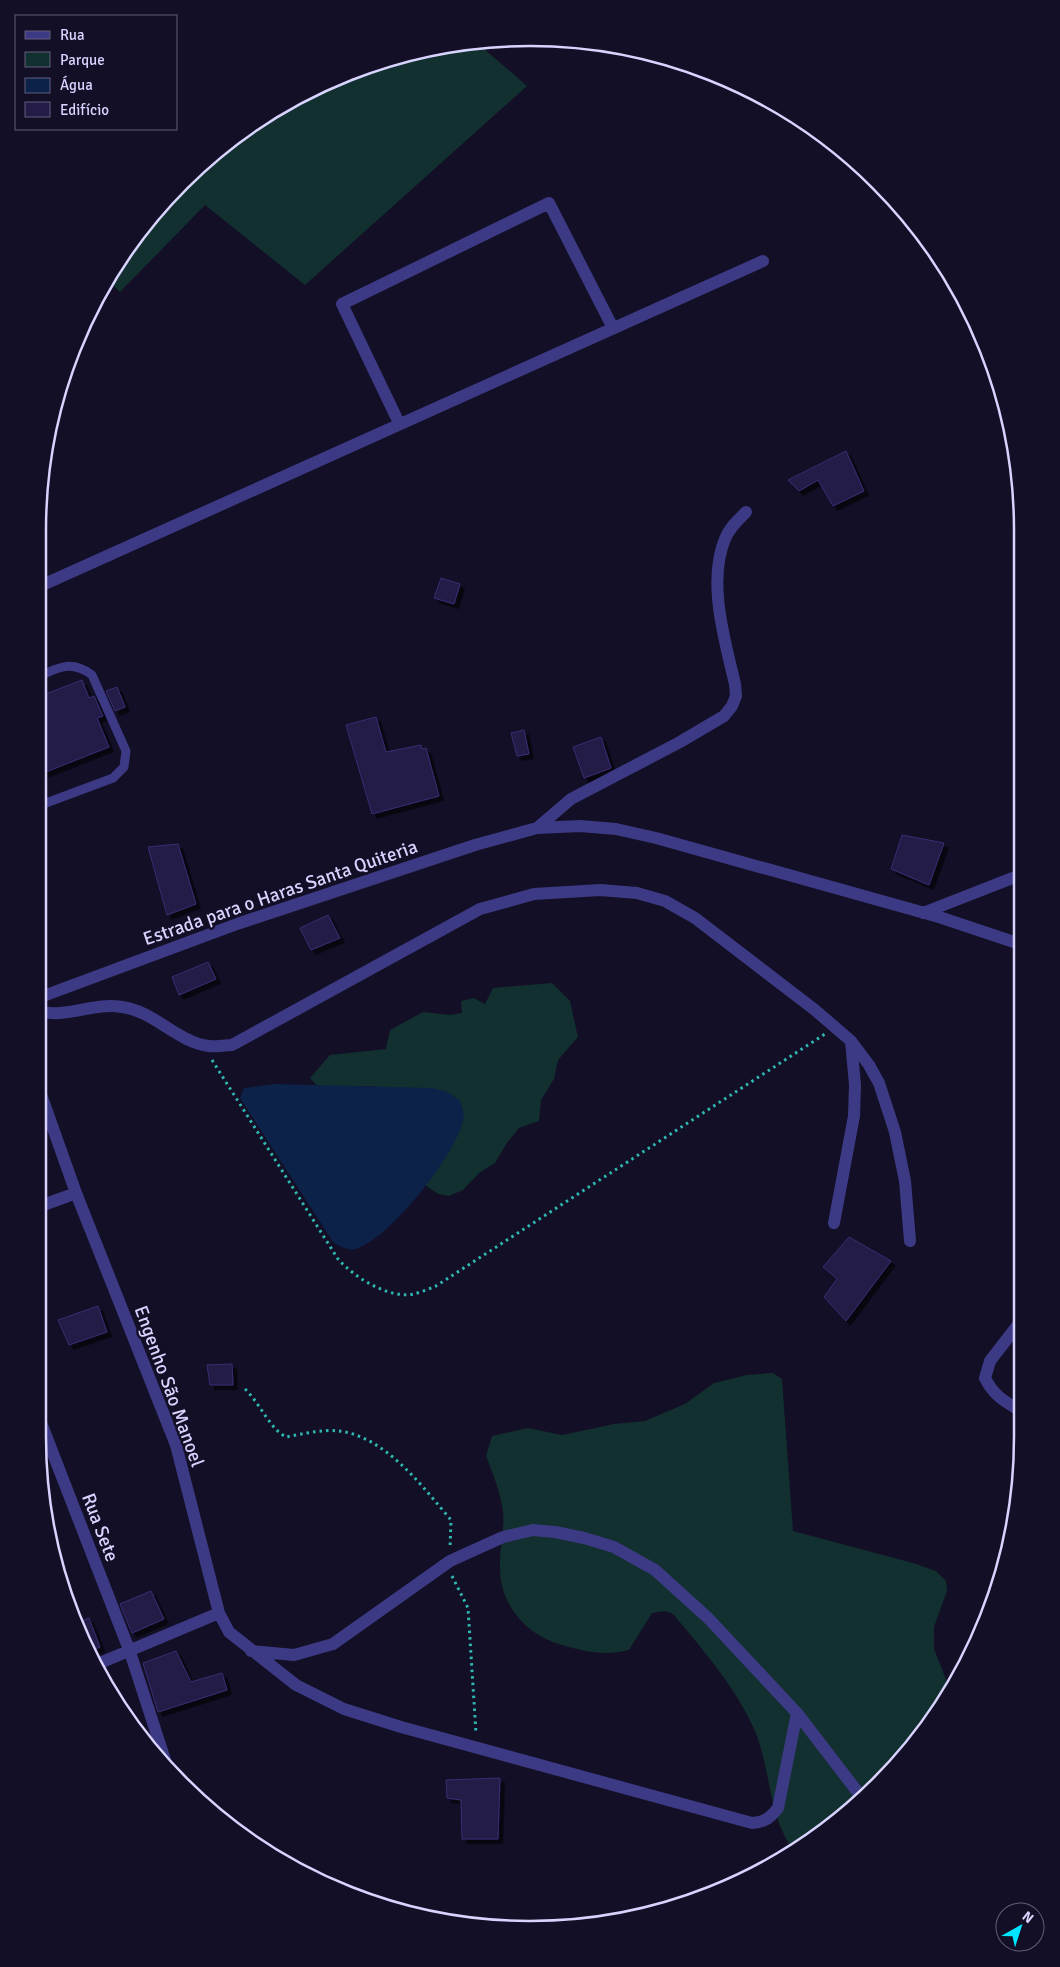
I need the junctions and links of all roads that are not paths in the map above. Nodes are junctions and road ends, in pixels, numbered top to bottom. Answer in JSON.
{"nodes":[{"id":1,"x":763,"y":262,"type":"dead end"},
{"id":2,"x":614,"y":328,"type":"junction"},
{"id":3,"x":399,"y":424,"type":"junction"},
{"id":4,"x":746,"y":512,"type":"dead end"},
{"id":5,"x":46,"y":583,"type":"edge"},
{"id":6,"x":46,"y":673,"type":"edge"},
{"id":7,"x":46,"y":803,"type":"edge"},
{"id":8,"x":537,"y":828,"type":"junction"},
{"id":9,"x":1014,"y":877,"type":"edge"},
{"id":10,"x":923,"y":913,"type":"junction"},
{"id":11,"x":1014,"y":942,"type":"edge"},
{"id":12,"x":46,"y":995,"type":"edge"},
{"id":13,"x":46,"y":1012,"type":"edge"},
{"id":14,"x":851,"y":1042,"type":"junction"},
{"id":15,"x":46,"y":1109,"type":"edge"},
{"id":16,"x":76,"y":1193,"type":"junction"},
{"id":17,"x":46,"y":1204,"type":"edge"},
{"id":18,"x":834,"y":1222,"type":"dead end"},
{"id":19,"x":910,"y":1241,"type":"dead end"},
{"id":20,"x":1014,"y":1330,"type":"edge"},
{"id":21,"x":1014,"y":1407,"type":"edge"},
{"id":22,"x":46,"y":1436,"type":"edge"},
{"id":23,"x":219,"y":1613,"type":"junction"},
{"id":24,"x":251,"y":1651,"type":"junction"},
{"id":25,"x":130,"y":1652,"type":"junction"},
{"id":26,"x":102,"y":1662,"type":"edge"},
{"id":27,"x":797,"y":1714,"type":"junction"},
{"id":28,"x":161,"y":1749,"type":"edge"},
{"id":29,"x":857,"y":1793,"type":"edge"}],
"edges":[{"from":1,"to":2,"type":"street"},
{"from":2,"to":3,"type":"street"},
{"from":2,"to":3,"type":"street"},
{"from":3,"to":5,"type":"street"},
{"from":4,"to":8,"type":"street"},
{"from":6,"to":7,"type":"lane"},
{"from":8,"to":10,"type":"street"},
{"from":8,"to":12,"type":"street","name":"Estrada para o Haras Santa Quiteria"},
{"from":9,"to":10,"type":"street"},
{"from":10,"to":11,"type":"street"},
{"from":13,"to":14,"type":"street"},
{"from":14,"to":18,"type":"street"},
{"from":14,"to":19,"type":"street"},
{"from":15,"to":16,"type":"street","name":"Engenho São Manoel"},
{"from":16,"to":17,"type":"street"},
{"from":16,"to":23,"type":"street","name":"Engenho São Manoel"},
{"from":20,"to":21,"type":"street"},
{"from":22,"to":25,"type":"street","name":"Rua Sete"},
{"from":23,"to":24,"type":"street","name":"Engenho São Manoel"},
{"from":23,"to":25,"type":"street"},
{"from":24,"to":27,"type":"street"},
{"from":24,"to":27,"type":"street","name":"Engenho São Manoel"},
{"from":25,"to":26,"type":"street"},
{"from":25,"to":28,"type":"street"},
{"from":27,"to":29,"type":"street"}]}
